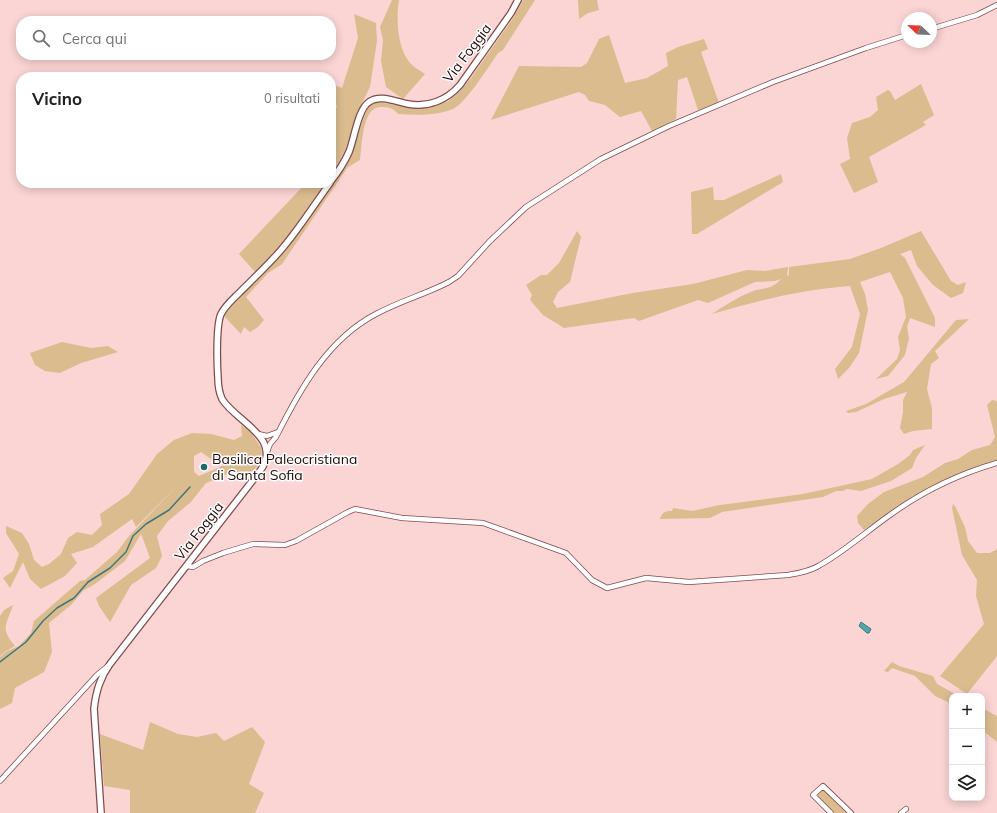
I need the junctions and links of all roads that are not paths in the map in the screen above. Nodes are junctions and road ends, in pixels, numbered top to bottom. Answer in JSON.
{"nodes":[{"id":1,"x":518,"y":0,"type":"edge"},
{"id":2,"x":997,"y":5,"type":"edge"},
{"id":3,"x":937,"y":27,"type":"edge"},
{"id":4,"x":901,"y":38,"type":"edge"},
{"id":5,"x":336,"y":174,"type":"edge"},
{"id":6,"x":326,"y":188,"type":"edge"},
{"id":7,"x":278,"y":432,"type":"junction"},
{"id":8,"x":258,"y":434,"type":"junction"},
{"id":9,"x":269,"y":436,"type":"junction"},
{"id":10,"x":264,"y":442,"type":"junction"},
{"id":11,"x":272,"y":442,"type":"junction"},
{"id":12,"x":267,"y":453,"type":"junction"},
{"id":13,"x":997,"y":464,"type":"edge"},
{"id":14,"x":187,"y":566,"type":"junction"},
{"id":15,"x":110,"y":664,"type":"junction"},
{"id":16,"x":0,"y":781,"type":"edge"},
{"id":17,"x":906,"y":809,"type":"dead end"},
{"id":18,"x":101,"y":813,"type":"edge"},
{"id":19,"x":831,"y":813,"type":"edge"},
{"id":20,"x":851,"y":813,"type":"edge"},
{"id":21,"x":901,"y":813,"type":"edge"}],
"edges":[{"from":1,"to":5,"type":"main road","name":"Via Foggia"},
{"from":2,"to":3,"type":"street"},
{"from":4,"to":7,"type":"street"},
{"from":6,"to":8,"type":"main road","name":"Via Foggia"},
{"from":7,"to":9,"type":"street"},
{"from":7,"to":11,"type":"street"},
{"from":8,"to":9,"type":"street"},
{"from":8,"to":10,"type":"main road","name":"Via Foggia"},
{"from":9,"to":10,"type":"street"},
{"from":10,"to":11,"type":"street"},
{"from":10,"to":12,"type":"main road","name":"Via Foggia"},
{"from":11,"to":12,"type":"street"},
{"from":12,"to":14,"type":"main road","name":"Via Foggia"},
{"from":13,"to":14,"type":"street"},
{"from":14,"to":15,"type":"main road","name":"Via Foggia"},
{"from":15,"to":16,"type":"street"},
{"from":15,"to":18,"type":"main road","name":"Via Foggia"},
{"from":17,"to":21,"type":"street"},
{"from":19,"to":20,"type":"street"}]}
